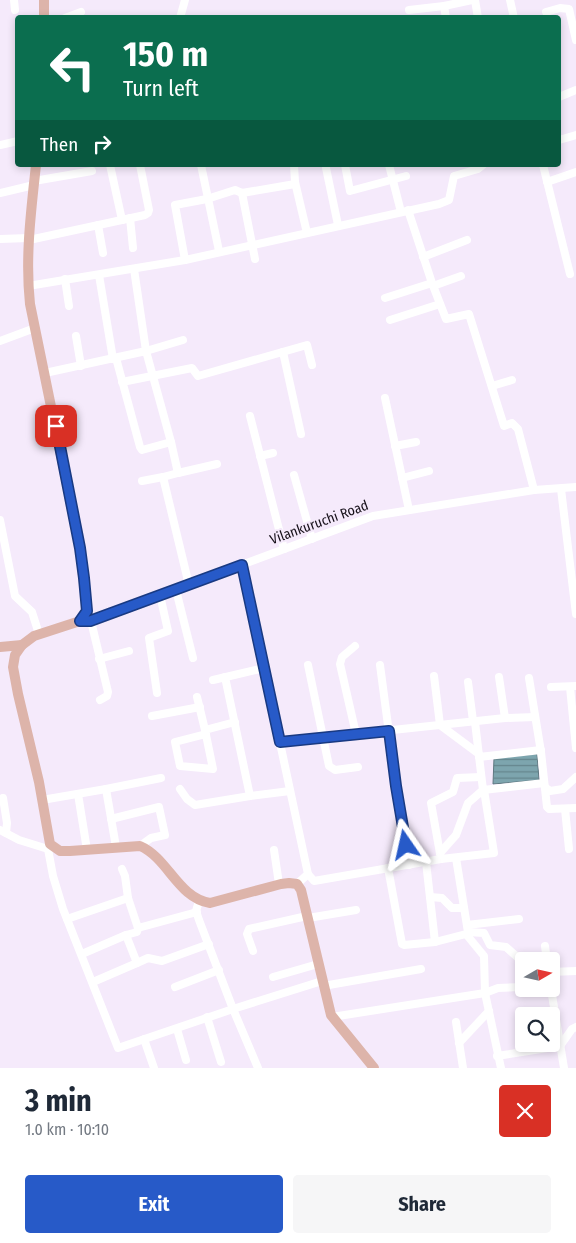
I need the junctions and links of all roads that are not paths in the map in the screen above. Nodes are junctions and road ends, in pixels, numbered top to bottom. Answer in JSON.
{"nodes":[{"id":1,"x":14,"y":0,"type":"edge"},
{"id":2,"x":44,"y":0,"type":"edge"},
{"id":3,"x":185,"y":0,"type":"edge"},
{"id":4,"x":474,"y":0,"type":"edge"},
{"id":5,"x":510,"y":0,"type":"edge"},
{"id":6,"x":444,"y":6,"type":"junction"},
{"id":7,"x":15,"y":10,"type":"dead end"},
{"id":8,"x":409,"y":10,"type":"dead end"},
{"id":9,"x":80,"y":12,"type":"dead end"},
{"id":10,"x":546,"y":12,"type":"dead end"},
{"id":11,"x":44,"y":15,"type":"edge"},
{"id":12,"x":72,"y":15,"type":"edge"},
{"id":13,"x":181,"y":15,"type":"edge"},
{"id":14,"x":446,"y":15,"type":"edge"},
{"id":15,"x":477,"y":15,"type":"edge"},
{"id":16,"x":513,"y":15,"type":"edge"},
{"id":17,"x":576,"y":40,"type":"edge"},
{"id":18,"x":576,"y":90,"type":"edge"},
{"id":19,"x":561,"y":96,"type":"edge"},
{"id":20,"x":576,"y":135,"type":"edge"},
{"id":21,"x":561,"y":139,"type":"edge"},
{"id":22,"x":15,"y":142,"type":"edge"},
{"id":23,"x":0,"y":145,"type":"edge"},
{"id":24,"x":36,"y":167,"type":"edge"},
{"id":25,"x":110,"y":167,"type":"edge"},
{"id":26,"x":140,"y":167,"type":"edge"},
{"id":27,"x":201,"y":167,"type":"edge"},
{"id":28,"x":294,"y":167,"type":"edge"},
{"id":29,"x":345,"y":167,"type":"edge"},
{"id":30,"x":390,"y":167,"type":"edge"},
{"id":31,"x":543,"y":167,"type":"edge"},
{"id":32,"x":326,"y":168,"type":"dead end"},
{"id":33,"x":469,"y":168,"type":"edge"},
{"id":34,"x":92,"y":171,"type":"dead end"},
{"id":35,"x":576,"y":172,"type":"edge"},
{"id":36,"x":406,"y":176,"type":"dead end"},
{"id":37,"x":393,"y":180,"type":"junction"},
{"id":38,"x":546,"y":182,"type":"junction"},
{"id":39,"x":34,"y":183,"type":"junction"},
{"id":40,"x":296,"y":184,"type":"junction"},
{"id":41,"x":0,"y":193,"type":"edge"},
{"id":42,"x":242,"y":193,"type":"junction"},
{"id":43,"x":207,"y":199,"type":"junction"},
{"id":44,"x":405,"y":211,"type":"junction"},
{"id":45,"x":130,"y":218,"type":"junction"},
{"id":46,"x":122,"y":220,"type":"junction"},
{"id":47,"x":98,"y":225,"type":"junction"},
{"id":48,"x":338,"y":225,"type":"junction"},
{"id":49,"x":307,"y":232,"type":"junction"},
{"id":50,"x":0,"y":239,"type":"edge"},
{"id":51,"x":29,"y":239,"type":"junction"},
{"id":52,"x":467,"y":240,"type":"dead end"},
{"id":53,"x":252,"y":244,"type":"junction"},
{"id":54,"x":133,"y":248,"type":"dead end"},
{"id":55,"x":219,"y":251,"type":"junction"},
{"id":56,"x":103,"y":253,"type":"dead end"},
{"id":57,"x":423,"y":257,"type":"junction"},
{"id":58,"x":255,"y":259,"type":"dead end"},
{"id":59,"x":185,"y":260,"type":"junction"},
{"id":60,"x":134,"y":269,"type":"junction"},
{"id":61,"x":570,"y":274,"type":"dead end"},
{"id":62,"x":98,"y":275,"type":"junction"},
{"id":63,"x":460,"y":276,"type":"dead end"},
{"id":64,"x":65,"y":279,"type":"junction"},
{"id":65,"x":432,"y":284,"type":"junction"},
{"id":66,"x":28,"y":286,"type":"junction"},
{"id":67,"x":385,"y":298,"type":"dead end"},
{"id":68,"x":440,"y":304,"type":"junction"},
{"id":69,"x":69,"y":306,"type":"dead end"},
{"id":70,"x":390,"y":320,"type":"dead end"},
{"id":71,"x":35,"y":328,"type":"junction"},
{"id":72,"x":76,"y":336,"type":"dead end"},
{"id":73,"x":183,"y":340,"type":"dead end"},
{"id":74,"x":0,"y":341,"type":"edge"},
{"id":75,"x":146,"y":351,"type":"junction"},
{"id":76,"x":283,"y":352,"type":"junction"},
{"id":77,"x":115,"y":358,"type":"junction"},
{"id":78,"x":312,"y":365,"type":"dead end"},
{"id":79,"x":81,"y":366,"type":"junction"},
{"id":80,"x":45,"y":373,"type":"junction"},
{"id":81,"x":153,"y":376,"type":"junction"},
{"id":82,"x":512,"y":380,"type":"dead end"},
{"id":83,"x":122,"y":382,"type":"junction"},
{"id":84,"x":492,"y":386,"type":"junction"},
{"id":85,"x":385,"y":398,"type":"dead end"},
{"id":86,"x":250,"y":416,"type":"dead end"},
{"id":87,"x":301,"y":434,"type":"dead end"},
{"id":88,"x":171,"y":442,"type":"junction"},
{"id":89,"x":416,"y":442,"type":"dead end"},
{"id":90,"x":395,"y":446,"type":"junction"},
{"id":91,"x":273,"y":453,"type":"dead end"},
{"id":92,"x":260,"y":456,"type":"junction"},
{"id":93,"x":217,"y":464,"type":"dead end"},
{"id":94,"x":429,"y":471,"type":"dead end"},
{"id":95,"x":178,"y":473,"type":"junction"},
{"id":96,"x":294,"y":475,"type":"dead end"},
{"id":97,"x":163,"y":477,"type":"junction"},
{"id":98,"x":402,"y":478,"type":"junction"},
{"id":99,"x":142,"y":481,"type":"dead end"},
{"id":100,"x":576,"y":487,"type":"edge"},
{"id":101,"x":561,"y":489,"type":"junction"},
{"id":102,"x":534,"y":490,"type":"junction"},
{"id":103,"x":409,"y":510,"type":"junction"},
{"id":104,"x":0,"y":520,"type":"edge"},
{"id":105,"x":312,"y":539,"type":"junction"},
{"id":106,"x":284,"y":549,"type":"junction"},
{"id":107,"x":242,"y":565,"type":"junction"},
{"id":108,"x":189,"y":584,"type":"junction"},
{"id":109,"x":176,"y":590,"type":"junction"},
{"id":110,"x":160,"y":596,"type":"junction"},
{"id":111,"x":576,"y":614,"type":"edge"},
{"id":112,"x":85,"y":621,"type":"junction"},
{"id":113,"x":39,"y":634,"type":"junction"},
{"id":114,"x":22,"y":645,"type":"junction"},
{"id":115,"x":355,"y":646,"type":"dead end"},
{"id":116,"x":0,"y":648,"type":"edge"},
{"id":117,"x":129,"y":651,"type":"dead end"},
{"id":118,"x":193,"y":658,"type":"dead end"},
{"id":119,"x":99,"y":659,"type":"junction"},
{"id":120,"x":308,"y":665,"type":"dead end"},
{"id":121,"x":380,"y":665,"type":"dead end"},
{"id":122,"x":264,"y":668,"type":"junction"},
{"id":123,"x":434,"y":676,"type":"dead end"},
{"id":124,"x":225,"y":677,"type":"junction"},
{"id":125,"x":499,"y":677,"type":"dead end"},
{"id":126,"x":529,"y":678,"type":"dead end"},
{"id":127,"x":213,"y":680,"type":"dead end"},
{"id":128,"x":468,"y":682,"type":"dead end"},
{"id":129,"x":573,"y":686,"type":"edge"},
{"id":130,"x":551,"y":687,"type":"dead end"},
{"id":131,"x":157,"y":693,"type":"dead end"},
{"id":132,"x":197,"y":697,"type":"dead end"},
{"id":133,"x":100,"y":700,"type":"dead end"},
{"id":134,"x":200,"y":707,"type":"junction"},
{"id":135,"x":152,"y":716,"type":"dead end"},
{"id":136,"x":534,"y":717,"type":"junction"},
{"id":137,"x":505,"y":718,"type":"junction"},
{"id":138,"x":235,"y":722,"type":"junction"},
{"id":139,"x":474,"y":722,"type":"junction"},
{"id":140,"x":440,"y":725,"type":"junction"},
{"id":141,"x":389,"y":731,"type":"junction"},
{"id":142,"x":206,"y":732,"type":"junction"},
{"id":143,"x":356,"y":734,"type":"junction"},
{"id":144,"x":324,"y":738,"type":"junction"},
{"id":145,"x":280,"y":742,"type":"junction"},
{"id":146,"x":576,"y":748,"type":"edge"},
{"id":147,"x":541,"y":750,"type":"junction"},
{"id":148,"x":479,"y":755,"type":"junction"},
{"id":149,"x":358,"y":767,"type":"dead end"},
{"id":150,"x":481,"y":777,"type":"junction"},
{"id":151,"x":576,"y":777,"type":"edge"},
{"id":152,"x":161,"y":778,"type":"dead end"},
{"id":153,"x":544,"y":785,"type":"junction"},
{"id":154,"x":106,"y":789,"type":"junction"},
{"id":155,"x":180,"y":789,"type":"dead end"},
{"id":156,"x":290,"y":790,"type":"junction"},
{"id":157,"x":483,"y":790,"type":"junction"},
{"id":158,"x":78,"y":794,"type":"junction"},
{"id":159,"x":250,"y":796,"type":"junction"},
{"id":160,"x":3,"y":798,"type":"dead end"},
{"id":161,"x":42,"y":800,"type":"junction"},
{"id":162,"x":576,"y":808,"type":"edge"},
{"id":163,"x":565,"y":809,"type":"junction"},
{"id":164,"x":111,"y":819,"type":"junction"},
{"id":165,"x":3,"y":831,"type":"edge"},
{"id":166,"x":140,"y":846,"type":"junction"},
{"id":167,"x":116,"y":847,"type":"junction"},
{"id":168,"x":50,"y":848,"type":"junction"},
{"id":169,"x":569,"y":849,"type":"dead end"},
{"id":170,"x":87,"y":850,"type":"junction"},
{"id":171,"x":274,"y":850,"type":"dead end"},
{"id":172,"x":440,"y":856,"type":"junction"},
{"id":173,"x":456,"y":858,"type":"junction"},
{"id":174,"x":426,"y":862,"type":"junction"},
{"id":175,"x":409,"y":865,"type":"junction"},
{"id":176,"x":122,"y":868,"type":"dead end"},
{"id":177,"x":388,"y":868,"type":"junction"},
{"id":178,"x":308,"y":874,"type":"junction"},
{"id":179,"x":280,"y":884,"type":"junction"},
{"id":180,"x":297,"y":884,"type":"junction"},
{"id":181,"x":128,"y":898,"type":"junction"},
{"id":182,"x":430,"y":898,"type":"junction"},
{"id":183,"x":199,"y":901,"type":"junction"},
{"id":184,"x":464,"y":908,"type":"junction"},
{"id":185,"x":356,"y":910,"type":"dead end"},
{"id":186,"x":197,"y":912,"type":"junction"},
{"id":187,"x":308,"y":917,"type":"junction"},
{"id":188,"x":68,"y":919,"type":"junction"},
{"id":189,"x":520,"y":919,"type":"dead end"},
{"id":190,"x":138,"y":928,"type":"junction"},
{"id":191,"x":467,"y":930,"type":"junction"},
{"id":192,"x":126,"y":936,"type":"junction"},
{"id":193,"x":435,"y":942,"type":"junction"},
{"id":194,"x":209,"y":944,"type":"junction"},
{"id":195,"x":490,"y":944,"type":"junction"},
{"id":196,"x":545,"y":946,"type":"dead end"},
{"id":197,"x":480,"y":950,"type":"junction"},
{"id":198,"x":253,"y":952,"type":"dead end"},
{"id":199,"x":546,"y":952,"type":"edge"},
{"id":200,"x":82,"y":954,"type":"junction"},
{"id":201,"x":515,"y":955,"type":"edge"},
{"id":202,"x":137,"y":963,"type":"junction"},
{"id":203,"x":318,"y":964,"type":"junction"},
{"id":204,"x":421,"y":969,"type":"dead end"},
{"id":205,"x":219,"y":970,"type":"junction"},
{"id":206,"x":576,"y":971,"type":"edge"},
{"id":207,"x":560,"y":972,"type":"edge"},
{"id":208,"x":274,"y":977,"type":"dead end"},
{"id":209,"x":93,"y":982,"type":"junction"},
{"id":210,"x":322,"y":983,"type":"junction"},
{"id":211,"x":175,"y":987,"type":"dead end"},
{"id":212,"x":515,"y":987,"type":"edge"},
{"id":213,"x":485,"y":993,"type":"junction"},
{"id":214,"x":233,"y":1009,"type":"junction"},
{"id":215,"x":489,"y":1011,"type":"junction"},
{"id":216,"x":207,"y":1017,"type":"junction"},
{"id":217,"x":332,"y":1017,"type":"junction"},
{"id":218,"x":456,"y":1022,"type":"dead end"},
{"id":219,"x":576,"y":1028,"type":"edge"},
{"id":220,"x":177,"y":1029,"type":"junction"},
{"id":221,"x":144,"y":1039,"type":"junction"},
{"id":222,"x":459,"y":1043,"type":"junction"},
{"id":223,"x":560,"y":1046,"type":"joint"},
{"id":224,"x":523,"y":1052,"type":"edge"},
{"id":225,"x":498,"y":1056,"type":"junction"},
{"id":226,"x":186,"y":1060,"type":"dead end"},
{"id":227,"x":221,"y":1062,"type":"dead end"},
{"id":228,"x":154,"y":1068,"type":"edge"},
{"id":229,"x":258,"y":1068,"type":"edge"},
{"id":230,"x":374,"y":1068,"type":"edge"},
{"id":231,"x":463,"y":1068,"type":"edge"},
{"id":232,"x":501,"y":1068,"type":"edge"},
{"id":233,"x":564,"y":1068,"type":"edge"}],
"edges":[{"from":1,"to":7,"type":"street"},
{"from":2,"to":11,"type":"main road"},
{"from":3,"to":13,"type":"street"},
{"from":4,"to":6,"type":"street"},
{"from":4,"to":15,"type":"street"},
{"from":5,"to":16,"type":"street"},
{"from":6,"to":8,"type":"street"},
{"from":6,"to":14,"type":"street"},
{"from":9,"to":12,"type":"street"},
{"from":10,"to":17,"type":"street"},
{"from":18,"to":19,"type":"street"},
{"from":20,"to":21,"type":"street"},
{"from":22,"to":23,"type":"street"},
{"from":24,"to":39,"type":"main road"},
{"from":25,"to":46,"type":"street"},
{"from":26,"to":45,"type":"street"},
{"from":27,"to":43,"type":"street"},
{"from":28,"to":40,"type":"street"},
{"from":29,"to":37,"type":"street"},
{"from":30,"to":37,"type":"street"},
{"from":31,"to":38,"type":"street"},
{"from":32,"to":48,"type":"street"},
{"from":33,"to":44,"type":"street"},
{"from":34,"to":39,"type":"street"},
{"from":35,"to":38,"type":"street"},
{"from":36,"to":37,"type":"street"},
{"from":37,"to":44,"type":"street"},
{"from":38,"to":61,"type":"street"},
{"from":39,"to":41,"type":"street"},
{"from":39,"to":51,"type":"main road"},
{"from":40,"to":42,"type":"street"},
{"from":40,"to":49,"type":"street"},
{"from":42,"to":43,"type":"street"},
{"from":42,"to":53,"type":"street"},
{"from":43,"to":55,"type":"street"},
{"from":43,"to":59,"type":"street"},
{"from":44,"to":48,"type":"street"},
{"from":44,"to":57,"type":"street"},
{"from":45,"to":46,"type":"street"},
{"from":45,"to":54,"type":"street"},
{"from":46,"to":47,"type":"street"},
{"from":47,"to":51,"type":"street"},
{"from":47,"to":56,"type":"street"},
{"from":48,"to":49,"type":"street"},
{"from":49,"to":53,"type":"street"},
{"from":50,"to":51,"type":"street"},
{"from":51,"to":66,"type":"main road"},
{"from":52,"to":57,"type":"street"},
{"from":53,"to":55,"type":"street"},
{"from":53,"to":58,"type":"street"},
{"from":55,"to":59,"type":"street"},
{"from":57,"to":65,"type":"street"},
{"from":59,"to":60,"type":"street"},
{"from":60,"to":62,"type":"street"},
{"from":60,"to":75,"type":"street"},
{"from":62,"to":64,"type":"street"},
{"from":62,"to":77,"type":"street"},
{"from":63,"to":65,"type":"street"},
{"from":64,"to":66,"type":"street"},
{"from":64,"to":69,"type":"street"},
{"from":65,"to":67,"type":"street"},
{"from":65,"to":68,"type":"street"},
{"from":66,"to":71,"type":"main road"},
{"from":68,"to":70,"type":"street"},
{"from":68,"to":84,"type":"street"},
{"from":71,"to":74,"type":"street"},
{"from":71,"to":80,"type":"main road"},
{"from":72,"to":79,"type":"street"},
{"from":73,"to":75,"type":"street"},
{"from":75,"to":77,"type":"street"},
{"from":75,"to":81,"type":"street"},
{"from":76,"to":78,"type":"street"},
{"from":76,"to":81,"type":"street"},
{"from":76,"to":87,"type":"street"},
{"from":77,"to":79,"type":"street"},
{"from":77,"to":83,"type":"street"},
{"from":79,"to":80,"type":"street"},
{"from":80,"to":112,"type":"main road"},
{"from":81,"to":83,"type":"street"},
{"from":81,"to":88,"type":"street"},
{"from":82,"to":84,"type":"street"},
{"from":83,"to":88,"type":"street"},
{"from":84,"to":102,"type":"street"},
{"from":85,"to":90,"type":"street"},
{"from":86,"to":92,"type":"street"},
{"from":88,"to":95,"type":"street"},
{"from":89,"to":90,"type":"street"},
{"from":90,"to":98,"type":"street"},
{"from":91,"to":92,"type":"street"},
{"from":92,"to":106,"type":"street"},
{"from":93,"to":95,"type":"street"},
{"from":94,"to":98,"type":"street"},
{"from":95,"to":97,"type":"street"},
{"from":96,"to":105,"type":"street"},
{"from":97,"to":99,"type":"street"},
{"from":97,"to":108,"type":"street"},
{"from":98,"to":103,"type":"street"},
{"from":100,"to":101,"type":"street","name":"Vilankuruchi Road"},
{"from":101,"to":102,"type":"street","name":"Vilankuruchi Road"},
{"from":101,"to":111,"type":"street"},
{"from":102,"to":103,"type":"street","name":"Vilankuruchi Road"},
{"from":103,"to":105,"type":"street","name":"Vilankuruchi Road"},
{"from":104,"to":113,"type":"street"},
{"from":105,"to":106,"type":"street","name":"Vilankuruchi Road"},
{"from":106,"to":107,"type":"street","name":"Vilankuruchi Road"},
{"from":107,"to":108,"type":"street","name":"Vilankuruchi Road"},
{"from":107,"to":122,"type":"street"},
{"from":108,"to":109,"type":"street","name":"Vilankuruchi Road"},
{"from":109,"to":110,"type":"street","name":"Vilankuruchi Road"},
{"from":109,"to":118,"type":"street"},
{"from":110,"to":112,"type":"street","name":"Vilankuruchi Road"},
{"from":110,"to":131,"type":"street"},
{"from":112,"to":113,"type":"main road"},
{"from":112,"to":119,"type":"street"},
{"from":113,"to":114,"type":"main road"},
{"from":114,"to":116,"type":"main road"},
{"from":114,"to":161,"type":"main road"},
{"from":115,"to":143,"type":"street"},
{"from":117,"to":119,"type":"street"},
{"from":119,"to":133,"type":"street"},
{"from":120,"to":144,"type":"street"},
{"from":121,"to":141,"type":"street"},
{"from":122,"to":124,"type":"street"},
{"from":122,"to":145,"type":"street"},
{"from":123,"to":140,"type":"street"},
{"from":124,"to":127,"type":"street"},
{"from":124,"to":138,"type":"street"},
{"from":125,"to":137,"type":"street"},
{"from":126,"to":136,"type":"street"},
{"from":128,"to":139,"type":"street"},
{"from":129,"to":130,"type":"street"},
{"from":129,"to":146,"type":"street"},
{"from":132,"to":134,"type":"street"},
{"from":134,"to":135,"type":"street"},
{"from":134,"to":142,"type":"street"},
{"from":136,"to":137,"type":"street"},
{"from":136,"to":147,"type":"street"},
{"from":137,"to":139,"type":"street"},
{"from":138,"to":142,"type":"street"},
{"from":138,"to":159,"type":"street"},
{"from":139,"to":140,"type":"street"},
{"from":139,"to":148,"type":"street"},
{"from":140,"to":141,"type":"street"},
{"from":140,"to":148,"type":"street"},
{"from":141,"to":143,"type":"street"},
{"from":141,"to":175,"type":"street"},
{"from":142,"to":142,"type":"street"},
{"from":143,"to":144,"type":"street"},
{"from":144,"to":145,"type":"street"},
{"from":144,"to":149,"type":"street"},
{"from":145,"to":156,"type":"street"},
{"from":147,"to":148,"type":"street"},
{"from":147,"to":153,"type":"street"},
{"from":148,"to":150,"type":"street"},
{"from":150,"to":157,"type":"street"},
{"from":150,"to":172,"type":"street"},
{"from":151,"to":153,"type":"street"},
{"from":152,"to":154,"type":"street"},
{"from":153,"to":157,"type":"street"},
{"from":153,"to":163,"type":"street"},
{"from":154,"to":158,"type":"street"},
{"from":154,"to":164,"type":"street"},
{"from":155,"to":159,"type":"street"},
{"from":156,"to":159,"type":"street"},
{"from":156,"to":178,"type":"street"},
{"from":157,"to":172,"type":"street"},
{"from":157,"to":173,"type":"street"},
{"from":158,"to":161,"type":"street"},
{"from":158,"to":170,"type":"street"},
{"from":160,"to":165,"type":"street"},
{"from":161,"to":168,"type":"main road"},
{"from":162,"to":163,"type":"street"},
{"from":163,"to":169,"type":"street"},
{"from":164,"to":166,"type":"street"},
{"from":164,"to":167,"type":"street"},
{"from":165,"to":168,"type":"street"},
{"from":166,"to":167,"type":"main road"},
{"from":166,"to":183,"type":"main road"},
{"from":167,"to":170,"type":"main road"},
{"from":168,"to":170,"type":"main road"},
{"from":168,"to":188,"type":"street"},
{"from":171,"to":179,"type":"street"},
{"from":172,"to":173,"type":"street"},
{"from":172,"to":174,"type":"street"},
{"from":173,"to":184,"type":"street"},
{"from":174,"to":175,"type":"street"},
{"from":174,"to":182,"type":"street"},
{"from":175,"to":177,"type":"street"},
{"from":176,"to":181,"type":"street"},
{"from":177,"to":178,"type":"street"},
{"from":177,"to":193,"type":"street"},
{"from":178,"to":180,"type":"street"},
{"from":179,"to":180,"type":"main road"},
{"from":179,"to":183,"type":"main road"},
{"from":180,"to":187,"type":"main road"},
{"from":181,"to":188,"type":"street"},
{"from":181,"to":190,"type":"street"},
{"from":182,"to":184,"type":"street"},
{"from":182,"to":193,"type":"street"},
{"from":183,"to":186,"type":"street"},
{"from":184,"to":191,"type":"street"},
{"from":185,"to":187,"type":"street"},
{"from":186,"to":190,"type":"street"},
{"from":186,"to":194,"type":"street"},
{"from":187,"to":198,"type":"street"},
{"from":187,"to":203,"type":"main road"},
{"from":188,"to":200,"type":"street"},
{"from":189,"to":191,"type":"street"},
{"from":190,"to":192,"type":"street"},
{"from":191,"to":193,"type":"street"},
{"from":191,"to":195,"type":"street"},
{"from":191,"to":197,"type":"street"},
{"from":192,"to":200,"type":"street"},
{"from":192,"to":202,"type":"street"},
{"from":194,"to":202,"type":"street"},
{"from":194,"to":205,"type":"street"},
{"from":195,"to":197,"type":"street"},
{"from":195,"to":201,"type":"street"},
{"from":196,"to":199,"type":"street"},
{"from":197,"to":213,"type":"street"},
{"from":200,"to":209,"type":"street"},
{"from":202,"to":209,"type":"street"},
{"from":203,"to":208,"type":"street"},
{"from":203,"to":210,"type":"main road"},
{"from":204,"to":210,"type":"street"},
{"from":205,"to":211,"type":"street"},
{"from":205,"to":214,"type":"street"},
{"from":206,"to":207,"type":"street"},
{"from":209,"to":221,"type":"street"},
{"from":210,"to":214,"type":"street"},
{"from":210,"to":217,"type":"main road"},
{"from":212,"to":213,"type":"street"},
{"from":213,"to":215,"type":"street"},
{"from":213,"to":217,"type":"street"},
{"from":214,"to":216,"type":"street"},
{"from":214,"to":229,"type":"street"},
{"from":215,"to":222,"type":"street"},
{"from":215,"to":225,"type":"street"},
{"from":216,"to":220,"type":"street"},
{"from":216,"to":227,"type":"street"},
{"from":217,"to":230,"type":"main road"},
{"from":218,"to":222,"type":"street"},
{"from":219,"to":223,"type":"street"},
{"from":220,"to":221,"type":"street"},
{"from":220,"to":226,"type":"street"},
{"from":221,"to":228,"type":"street"},
{"from":222,"to":231,"type":"street"},
{"from":223,"to":233,"type":"street"},
{"from":224,"to":225,"type":"street"},
{"from":225,"to":232,"type":"street"}]}
